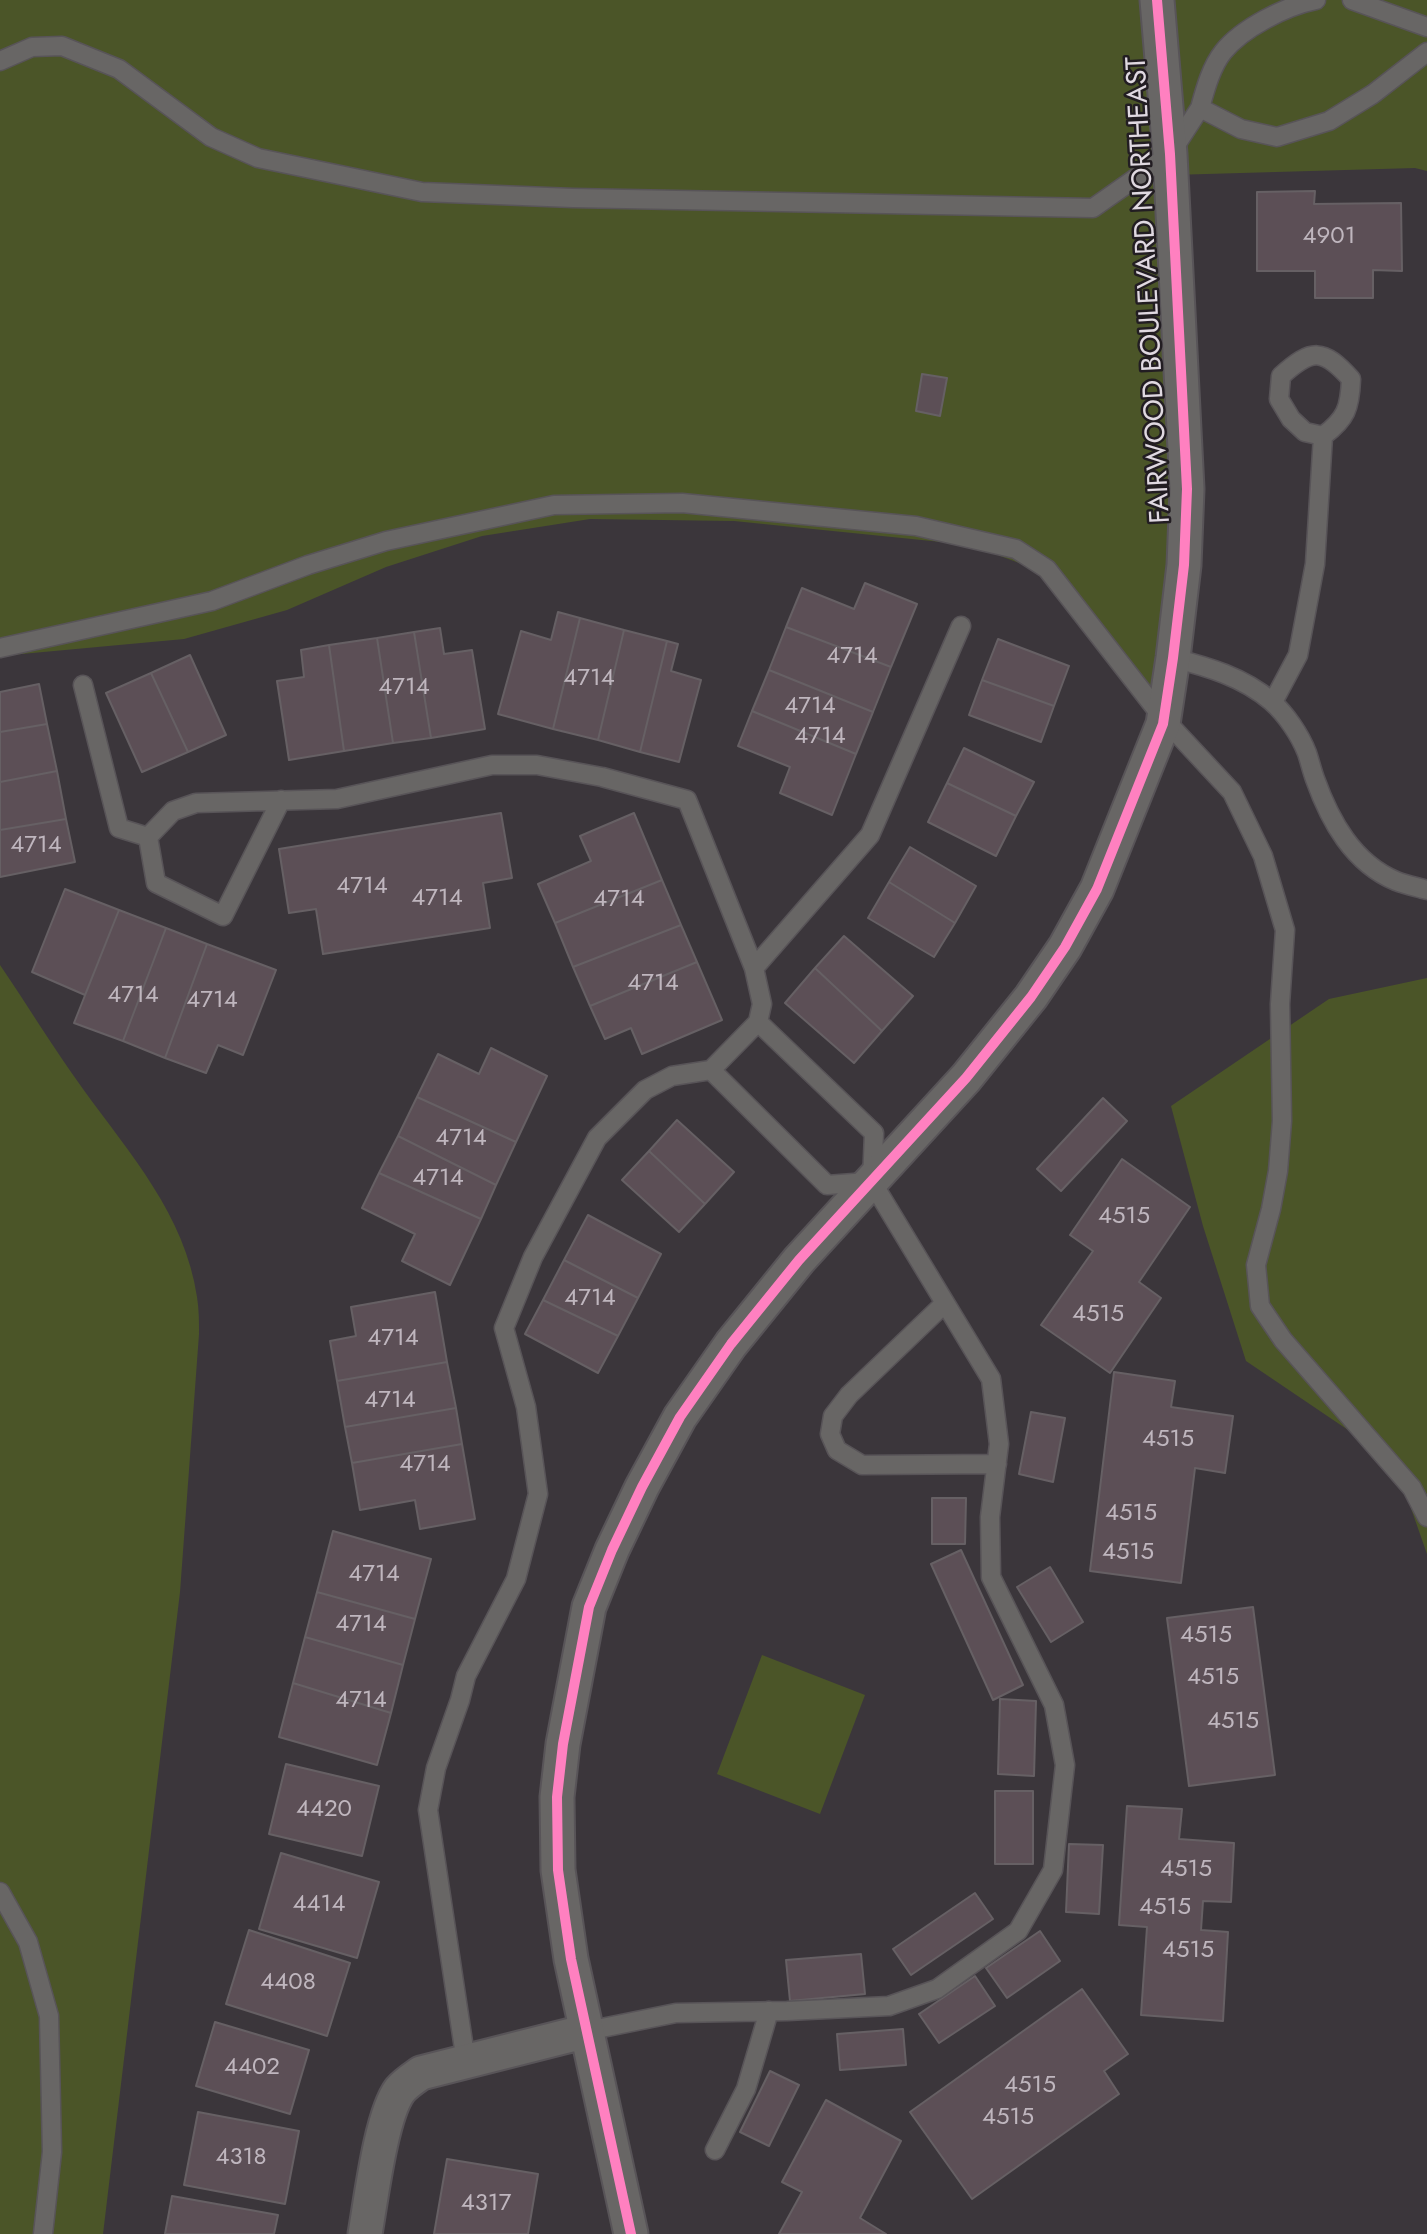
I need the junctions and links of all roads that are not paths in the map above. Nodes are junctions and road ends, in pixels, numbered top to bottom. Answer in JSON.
{"nodes":[{"id":1,"x":1157,"y":0,"type":"edge"},
{"id":2,"x":1316,"y":0,"type":"edge"},
{"id":3,"x":1352,"y":0,"type":"edge"},
{"id":4,"x":1427,"y":27,"type":"edge"},
{"id":5,"x":1427,"y":52,"type":"edge"},
{"id":6,"x":0,"y":61,"type":"edge"},
{"id":7,"x":1200,"y":108,"type":"junction"},
{"id":8,"x":1170,"y":154,"type":"junction"},
{"id":9,"x":1323,"y":436,"type":"junction"},
{"id":10,"x":961,"y":626,"type":"dead end"},
{"id":11,"x":0,"y":648,"type":"edge"},
{"id":12,"x":1173,"y":658,"type":"junction"},
{"id":13,"x":83,"y":685,"type":"dead end"},
{"id":14,"x":1273,"y":702,"type":"junction"},
{"id":15,"x":1163,"y":718,"type":"junction"},
{"id":16,"x":281,"y":800,"type":"junction"},
{"id":17,"x":148,"y":837,"type":"junction"},
{"id":18,"x":1427,"y":890,"type":"edge"},
{"id":19,"x":754,"y":968,"type":"junction"},
{"id":20,"x":758,"y":1022,"type":"junction"},
{"id":21,"x":711,"y":1070,"type":"junction"},
{"id":22,"x":872,"y":1182,"type":"junction"},
{"id":23,"x":945,"y":1303,"type":"junction"},
{"id":24,"x":997,"y":1464,"type":"junction"},
{"id":25,"x":1427,"y":1517,"type":"edge"},
{"id":26,"x":0,"y":1892,"type":"edge"},
{"id":27,"x":769,"y":2011,"type":"junction"},
{"id":28,"x":587,"y":2031,"type":"junction"},
{"id":29,"x":467,"y":2062,"type":"junction"},
{"id":30,"x":715,"y":2150,"type":"dead end"},
{"id":31,"x":43,"y":2234,"type":"edge"},
{"id":32,"x":365,"y":2234,"type":"edge"},
{"id":33,"x":631,"y":2234,"type":"edge"}],
"edges":[{"from":1,"to":8,"type":"street","name":"FAIRWOOD BOULEVARD NORTHEAST"},
{"from":2,"to":7,"type":"lane"},
{"from":3,"to":4,"type":"lane"},
{"from":5,"to":7,"type":"lane"},
{"from":6,"to":8,"type":"lane"},
{"from":7,"to":8,"type":"lane"},
{"from":8,"to":12,"type":"street","name":"FAIRWOOD BOULEVARD NORTHEAST"},
{"from":9,"to":9,"type":"lane"},
{"from":9,"to":14,"type":"lane"},
{"from":10,"to":19,"type":"lane"},
{"from":11,"to":15,"type":"lane"},
{"from":12,"to":14,"type":"lane"},
{"from":12,"to":15,"type":"street","name":"FAIRWOOD BOULEVARD NORTHEAST"},
{"from":13,"to":17,"type":"lane"},
{"from":14,"to":18,"type":"lane"},
{"from":15,"to":22,"type":"street","name":"FAIRWOOD BOULEVARD NORTHEAST"},
{"from":15,"to":25,"type":"lane"},
{"from":16,"to":17,"type":"lane"},
{"from":16,"to":17,"type":"lane"},
{"from":16,"to":19,"type":"lane"},
{"from":19,"to":20,"type":"lane"},
{"from":20,"to":21,"type":"lane"},
{"from":20,"to":22,"type":"lane"},
{"from":21,"to":22,"type":"lane"},
{"from":21,"to":29,"type":"lane"},
{"from":22,"to":23,"type":"lane"},
{"from":22,"to":28,"type":"street","name":"FAIRWOOD BOULEVARD NORTHEAST"},
{"from":23,"to":24,"type":"lane"},
{"from":23,"to":24,"type":"lane"},
{"from":24,"to":27,"type":"lane"},
{"from":26,"to":31,"type":"lane"},
{"from":27,"to":28,"type":"lane"},
{"from":27,"to":30,"type":"lane"},
{"from":28,"to":29,"type":"street"},
{"from":28,"to":33,"type":"street","name":"FAIRWOOD BOULEVARD NORTHEAST"},
{"from":29,"to":32,"type":"street"}]}
